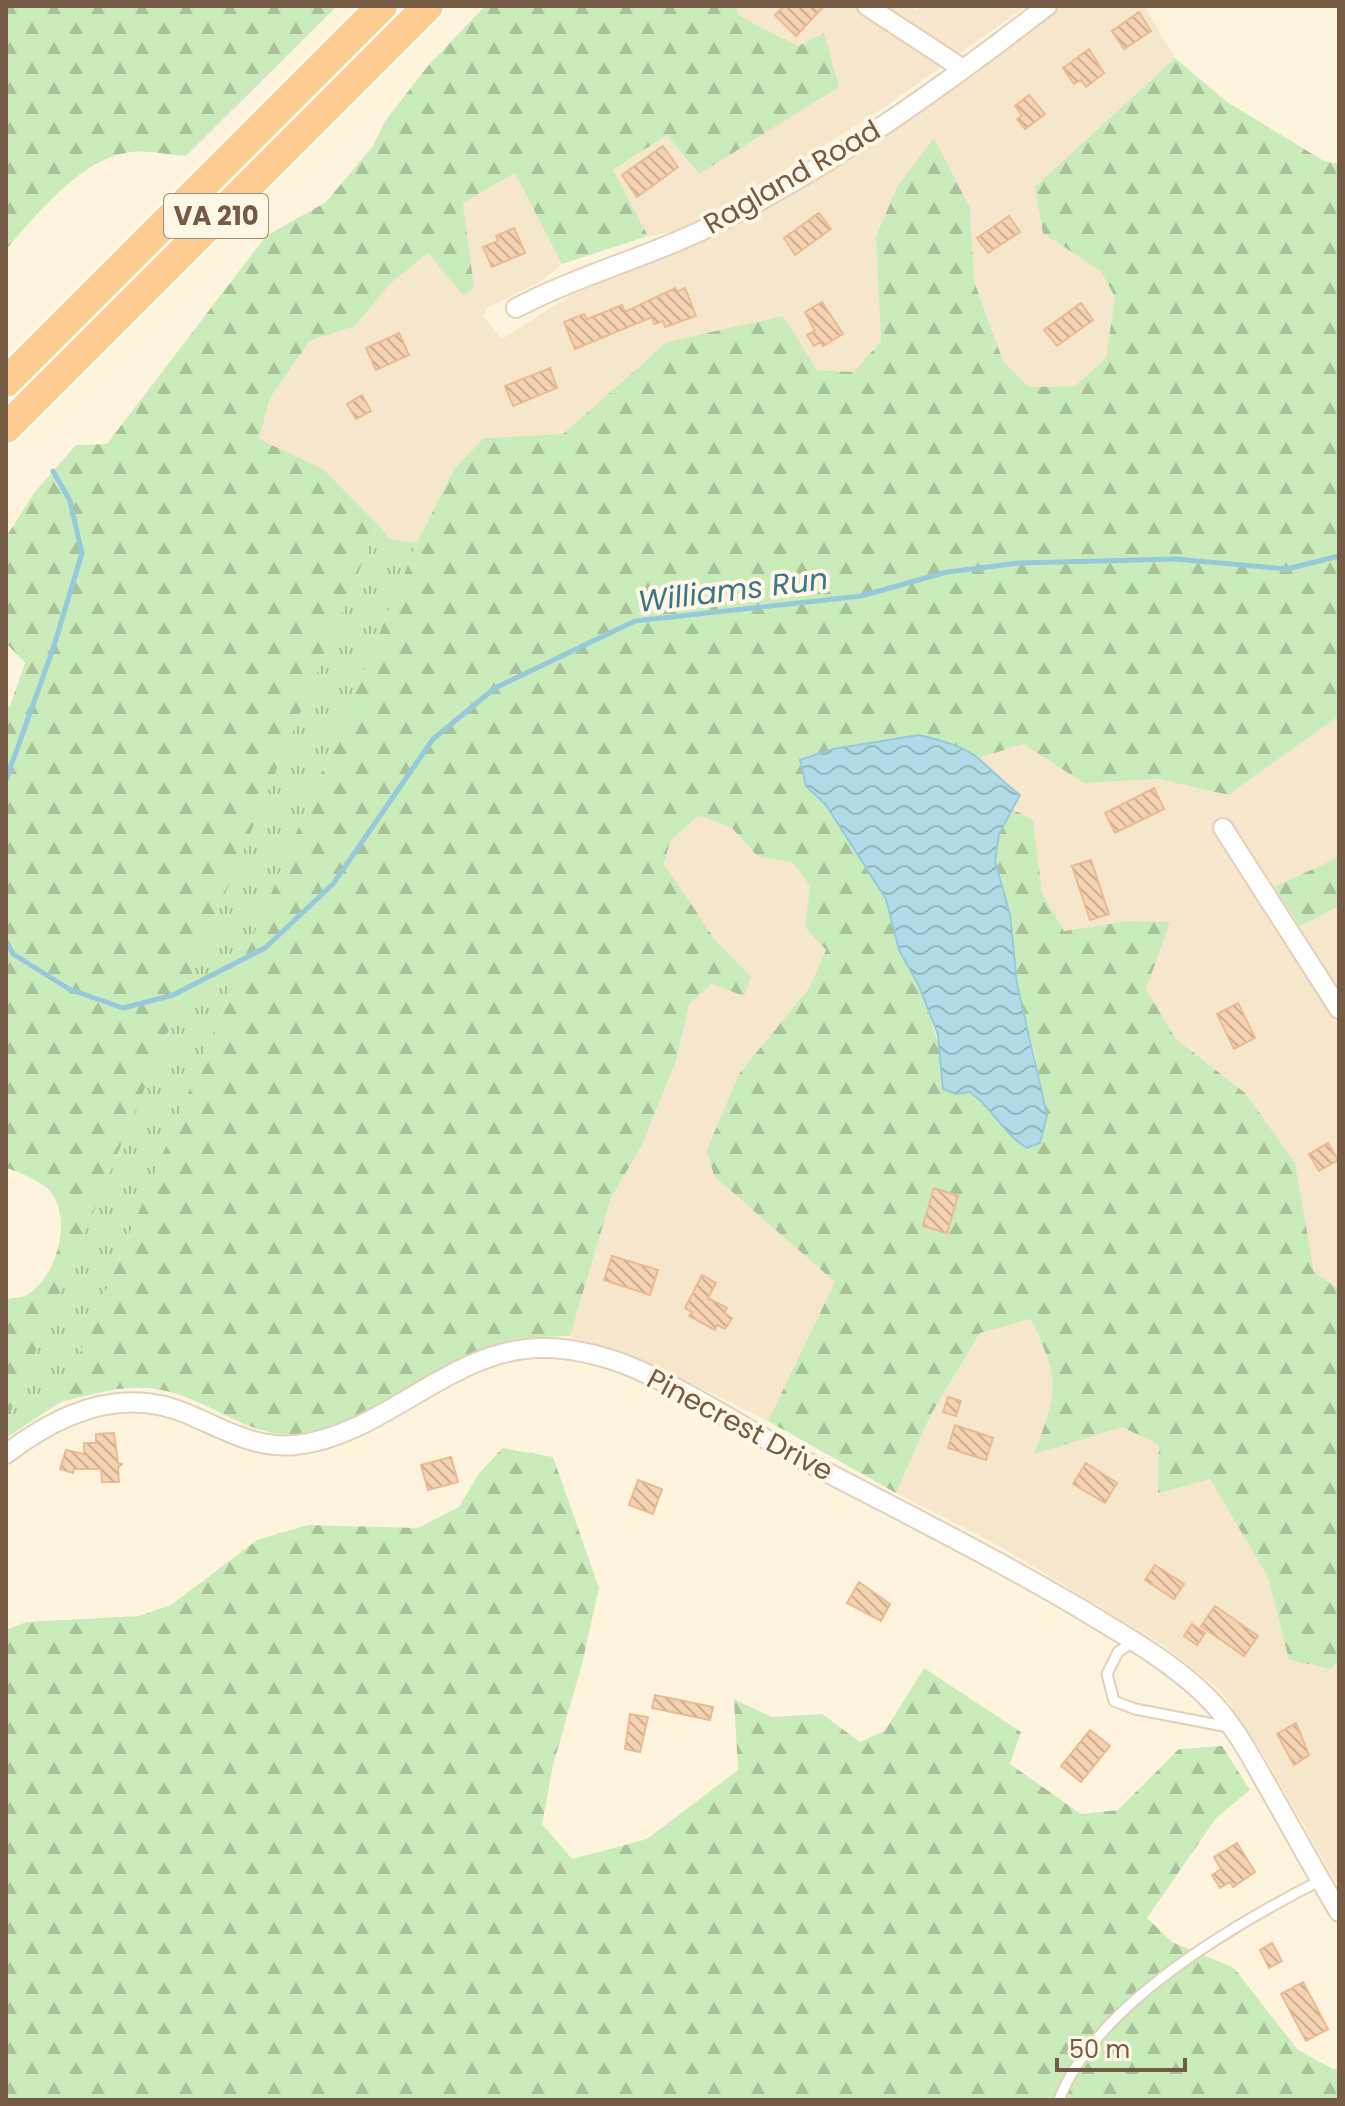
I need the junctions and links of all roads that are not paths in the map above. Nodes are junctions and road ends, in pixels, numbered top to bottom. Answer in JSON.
{"nodes":[{"id":1,"x":382,"y":6,"type":"edge"},
{"id":2,"x":428,"y":6,"type":"edge"},
{"id":3,"x":867,"y":6,"type":"edge"},
{"id":4,"x":1047,"y":6,"type":"edge"},
{"id":5,"x":963,"y":69,"type":"junction"},
{"id":6,"x":516,"y":308,"type":"dead end"},
{"id":7,"x":6,"y":382,"type":"edge"},
{"id":8,"x":6,"y":428,"type":"edge"},
{"id":9,"x":1223,"y":828,"type":"dead end"},
{"id":10,"x":1339,"y":1009,"type":"edge"},
{"id":11,"x":6,"y":1454,"type":"edge"},
{"id":12,"x":1133,"y":1642,"type":"junction"},
{"id":13,"x":1233,"y":1728,"type":"junction"},
{"id":14,"x":1321,"y":1880,"type":"junction"},
{"id":15,"x":1339,"y":1912,"type":"edge"},
{"id":16,"x":1059,"y":2100,"type":"edge"}],
"edges":[{"from":1,"to":7,"type":"highway","number":"VA 210"},
{"from":2,"to":8,"type":"highway","number":"VA 210"},
{"from":3,"to":5,"type":"street"},
{"from":4,"to":5,"type":"street","name":"Ragland Road"},
{"from":5,"to":6,"type":"street","name":"Ragland Road"},
{"from":9,"to":10,"type":"street"},
{"from":11,"to":12,"type":"street","name":"Pinecrest Drive"},
{"from":12,"to":13,"type":"street","name":"Pinecrest Drive"},
{"from":12,"to":13,"type":"lane"},
{"from":13,"to":14,"type":"street","name":"Pinecrest Drive"},
{"from":14,"to":15,"type":"street","name":"Pinecrest Drive"},
{"from":14,"to":16,"type":"lane"}]}
